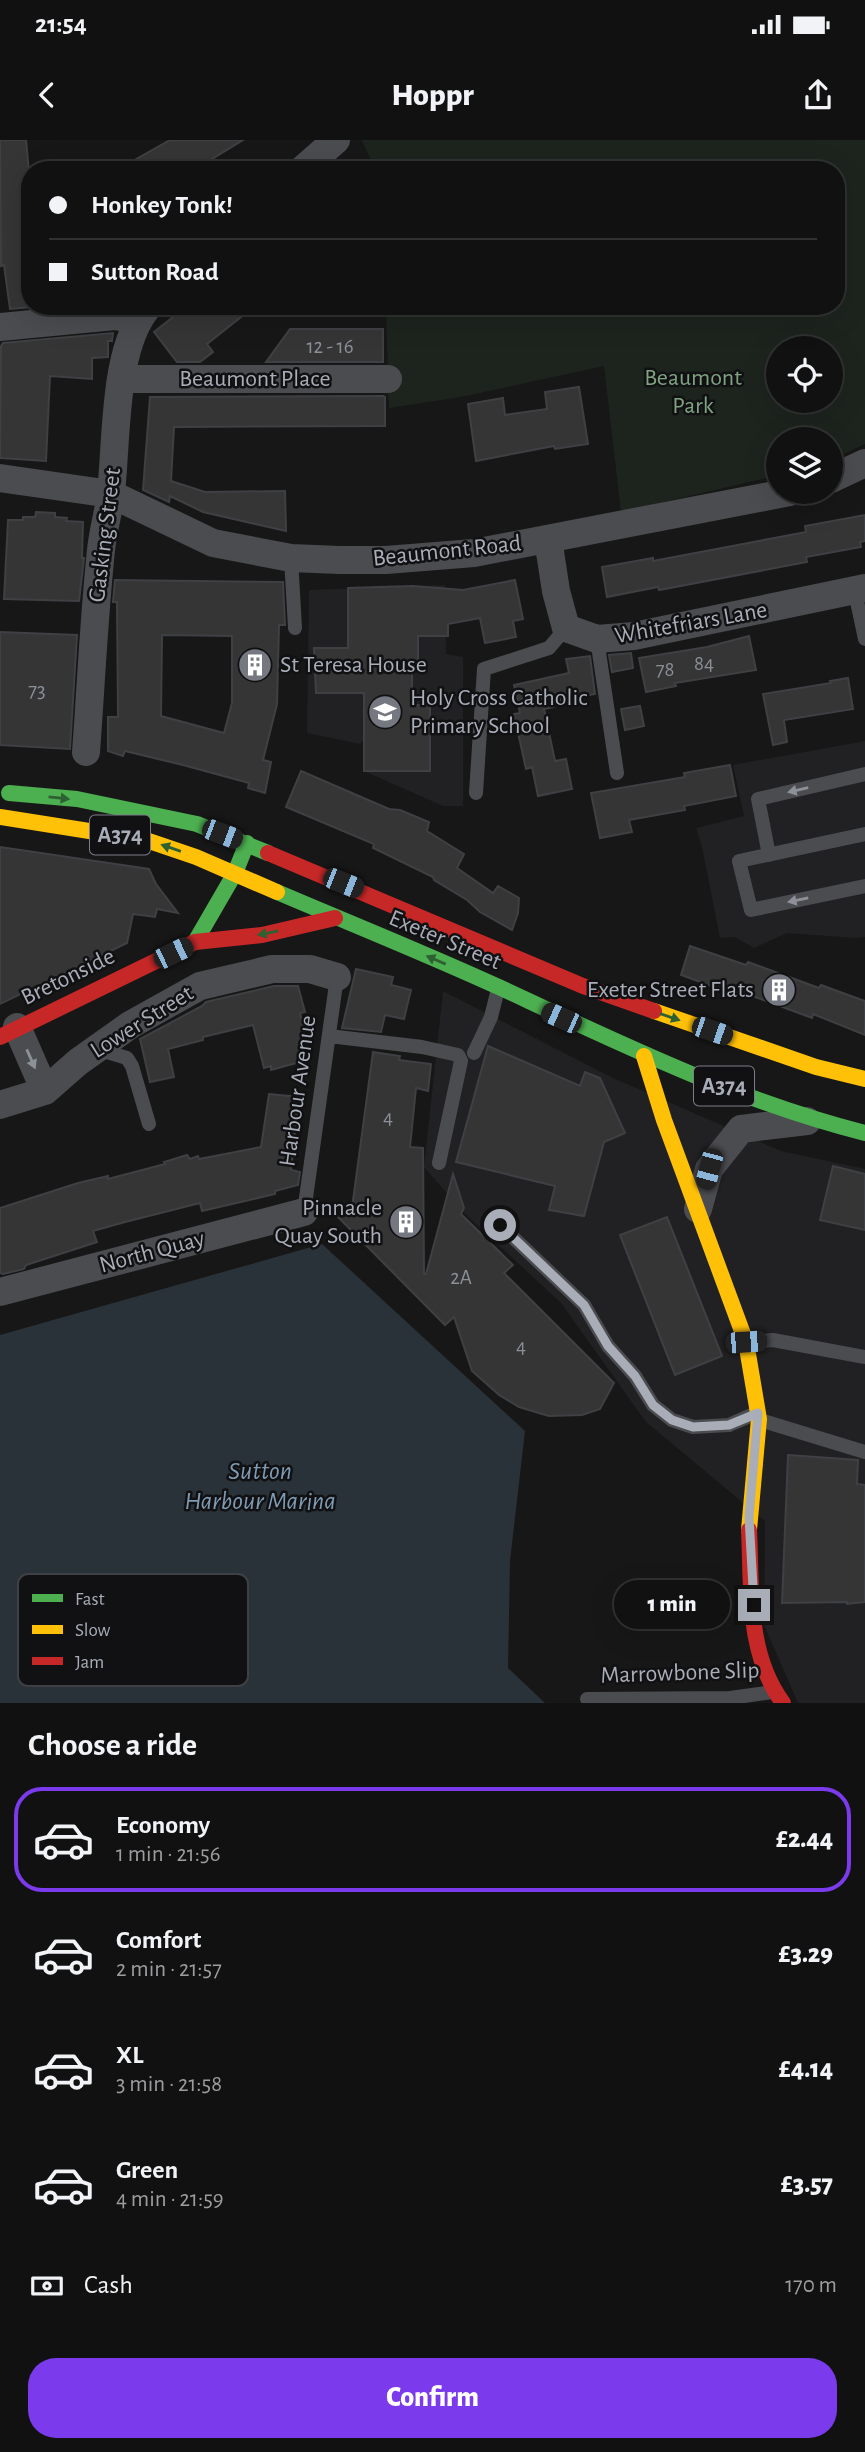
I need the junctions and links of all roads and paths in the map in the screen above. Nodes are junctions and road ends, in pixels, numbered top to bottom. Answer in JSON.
{"nodes":[{"id":1,"x":335,"y":140,"type":"edge"},
{"id":2,"x":312,"y":161,"type":"edge"},
{"id":3,"x":124,"y":315,"type":"edge"},
{"id":4,"x":142,"y":315,"type":"edge"},
{"id":5,"x":0,"y":327,"type":"edge"},
{"id":6,"x":121,"y":379,"type":"junction"},
{"id":7,"x":388,"y":379,"type":"dead end"},
{"id":8,"x":865,"y":463,"type":"edge"},
{"id":9,"x":843,"y":473,"type":"edge"},
{"id":10,"x":0,"y":478,"type":"edge"},
{"id":11,"x":111,"y":494,"type":"junction"},
{"id":12,"x":766,"y":497,"type":"edge"},
{"id":13,"x":548,"y":539,"type":"junction"},
{"id":14,"x":291,"y":558,"type":"junction"},
{"id":15,"x":860,"y":590,"type":"edge"},
{"id":16,"x":295,"y":628,"type":"dead end"},
{"id":17,"x":566,"y":628,"type":"junction"},
{"id":18,"x":597,"y":639,"type":"junction"},
{"id":19,"x":865,"y":639,"type":"edge"},
{"id":20,"x":86,"y":752,"type":"dead end"},
{"id":21,"x":617,"y":773,"type":"dead end"},
{"id":22,"x":865,"y":774,"type":"edge"},
{"id":23,"x":0,"y":792,"type":"edge"},
{"id":24,"x":476,"y":793,"type":"dead end"},
{"id":25,"x":0,"y":817,"type":"edge"},
{"id":26,"x":865,"y":834,"type":"edge"},
{"id":27,"x":247,"y":843,"type":"junction"},
{"id":28,"x":769,"y":855,"type":"junction"},
{"id":29,"x":235,"y":873,"type":"junction"},
{"id":30,"x":865,"y":886,"type":"edge"},
{"id":31,"x":335,"y":918,"type":"junction"},
{"id":32,"x":195,"y":942,"type":"junction"},
{"id":33,"x":337,"y":977,"type":"joint"},
{"id":34,"x":583,"y":986,"type":"junction"},
{"id":35,"x":498,"y":987,"type":"junction"},
{"id":36,"x":614,"y":1014,"type":"dead end"},
{"id":37,"x":628,"y":1031,"type":"dead end"},
{"id":38,"x":9,"y":1032,"type":"edge"},
{"id":39,"x":329,"y":1036,"type":"junction"},
{"id":40,"x":97,"y":1049,"type":"junction"},
{"id":41,"x":474,"y":1053,"type":"dead end"},
{"id":42,"x":644,"y":1056,"type":"junction"},
{"id":43,"x":865,"y":1079,"type":"edge"},
{"id":44,"x":46,"y":1091,"type":"junction"},
{"id":45,"x":0,"y":1105,"type":"edge"},
{"id":46,"x":813,"y":1120,"type":"junction"},
{"id":47,"x":149,"y":1124,"type":"dead end"},
{"id":48,"x":865,"y":1133,"type":"edge"},
{"id":49,"x":439,"y":1163,"type":"dead end"},
{"id":50,"x":698,"y":1209,"type":"junction"},
{"id":51,"x":304,"y":1212,"type":"joint"},
{"id":52,"x":500,"y":1225,"type":"dead end"},
{"id":53,"x":0,"y":1292,"type":"edge"},
{"id":54,"x":746,"y":1342,"type":"junction"},
{"id":55,"x":865,"y":1357,"type":"edge"},
{"id":56,"x":758,"y":1416,"type":"junction"},
{"id":57,"x":865,"y":1452,"type":"edge"},
{"id":58,"x":779,"y":1697,"type":"edge"},
{"id":59,"x":587,"y":1699,"type":"dead end"}],
"edges":[{"from":1,"to":2,"type":"street"},
{"from":3,"to":5,"type":"street"},
{"from":4,"to":6,"type":"street","name":"Gasking Street"},
{"from":6,"to":7,"type":"street","name":"Beaumont Place"},
{"from":6,"to":11,"type":"street","name":"Gasking Street"},
{"from":8,"to":9,"type":"street"},
{"from":10,"to":11,"type":"street","name":"Beaumont Road"},
{"from":11,"to":14,"type":"street","name":"Beaumont Road"},
{"from":11,"to":20,"type":"street","name":"Gasking Street"},
{"from":12,"to":13,"type":"street","name":"Beaumont Road"},
{"from":13,"to":14,"type":"street","name":"Beaumont Road"},
{"from":13,"to":17,"type":"street"},
{"from":14,"to":16,"type":"lane"},
{"from":15,"to":18,"type":"street","name":"Whitefriars Lane"},
{"from":15,"to":19,"type":"lane"},
{"from":17,"to":18,"type":"street","name":"Whitefriars Lane"},
{"from":17,"to":24,"type":"lane"},
{"from":18,"to":21,"type":"lane"},
{"from":22,"to":28,"type":"lane","one_way":true},
{"from":23,"to":27,"type":"main road","name":"Exeter Street","number":"A374","one_way":true},
{"from":29,"to":25,"type":"main road","name":"Exeter Street","number":"A374","one_way":true},
{"from":26,"to":28,"type":"lane"},
{"from":27,"to":29,"type":"main road"},
{"from":27,"to":34,"type":"main road","name":"Exeter Street","number":"A374"},
{"from":30,"to":28,"type":"lane","one_way":true},
{"from":29,"to":31,"type":"main road","name":"Exeter Street","number":"A374"},
{"from":29,"to":32,"type":"main road"},
{"from":31,"to":32,"type":"main road","name":"Bretonside","one_way":true},
{"from":35,"to":31,"type":"main road","name":"Exeter Street","number":"A374","one_way":true},
{"from":32,"to":38,"type":"main road","name":"Bretonside"},
{"from":33,"to":39,"type":"lane","name":"Harbour Avenue"},
{"from":33,"to":40,"type":"street","name":"Lower Street"},
{"from":34,"to":36,"type":"main road"},
{"from":34,"to":43,"type":"main road","name":"Exeter Street","number":"A374","one_way":true},
{"from":35,"to":41,"type":"lane"},
{"from":35,"to":42,"type":"main road","name":"Exeter Street","number":"A374"},
{"from":37,"to":42,"type":"main road"},
{"from":38,"to":44,"type":"street","one_way":true},
{"from":39,"to":49,"type":"lane"},
{"from":39,"to":51,"type":"lane","name":"Harbour Avenue"},
{"from":40,"to":44,"type":"street","name":"Lower Street"},
{"from":40,"to":47,"type":"lane"},
{"from":42,"to":46,"type":"main road","name":"Exeter Street","number":"A374"},
{"from":42,"to":50,"type":"main road"},
{"from":44,"to":45,"type":"street","name":"Lower Street"},
{"from":46,"to":48,"type":"main road","name":"Exeter Street","number":"A374"},
{"from":46,"to":50,"type":"street"},
{"from":50,"to":54,"type":"main road"},
{"from":51,"to":53,"type":"street","name":"North Quay"},
{"from":52,"to":56,"type":"lane"},
{"from":54,"to":55,"type":"lane"},
{"from":54,"to":56,"type":"main road"},
{"from":56,"to":57,"type":"lane"},
{"from":56,"to":58,"type":"main road"},
{"from":58,"to":59,"type":"lane","name":"Marrowbone Slip"}]}
